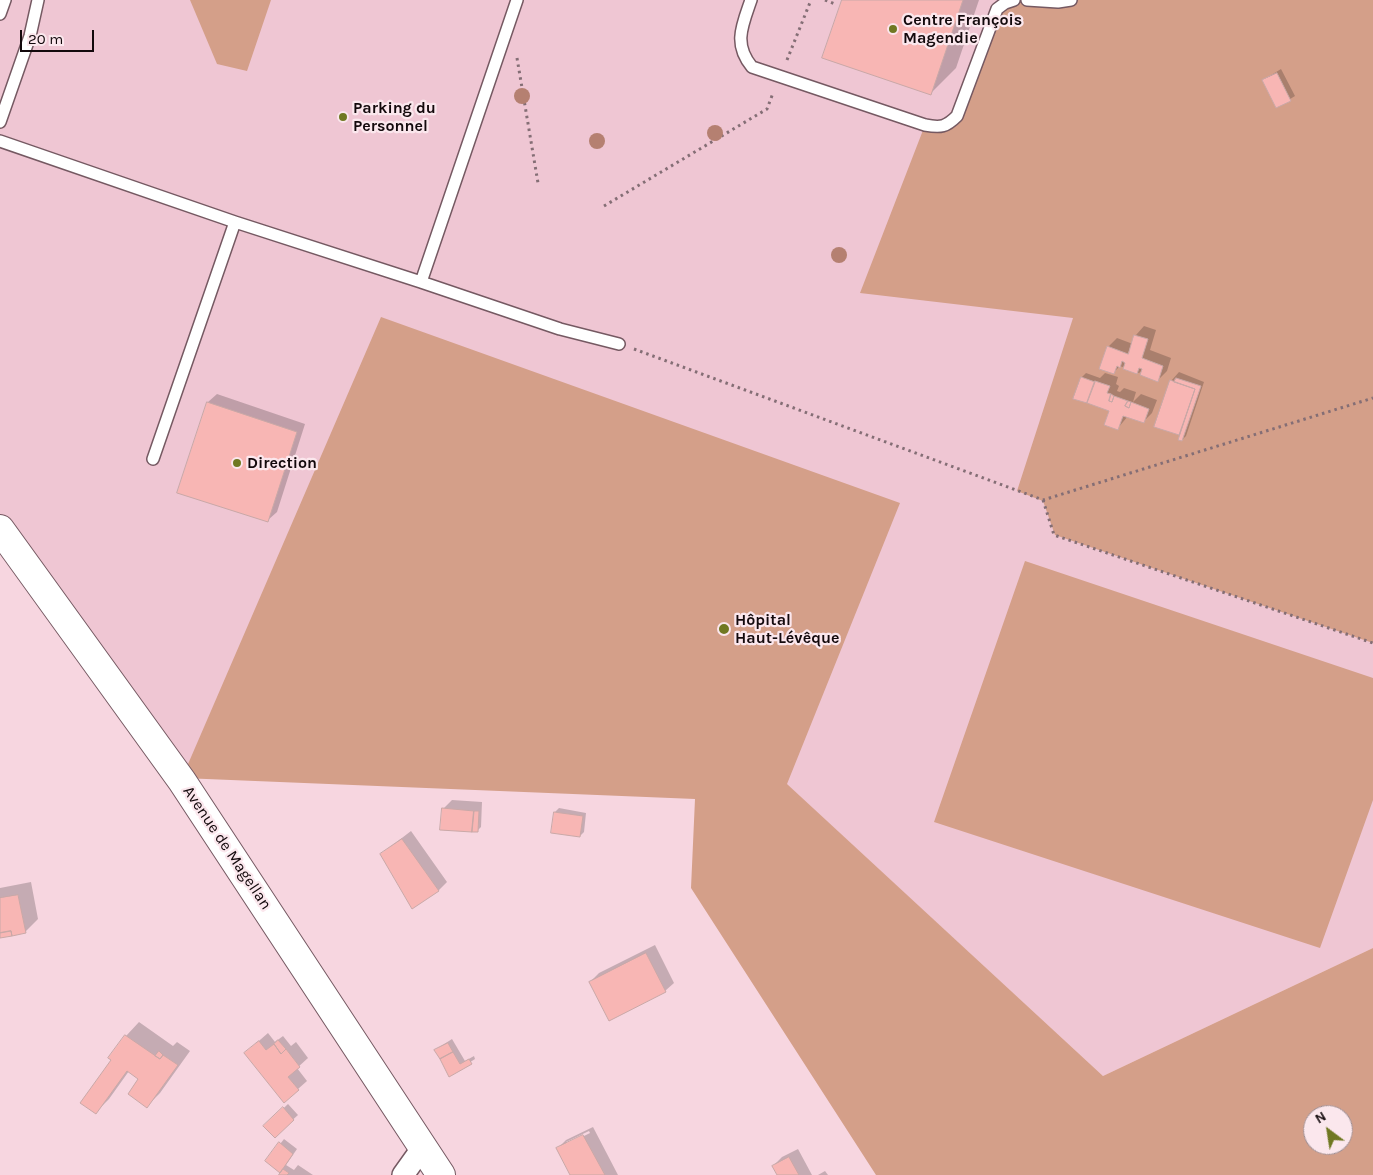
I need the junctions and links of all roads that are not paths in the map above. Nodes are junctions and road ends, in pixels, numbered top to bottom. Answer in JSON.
{"nodes":[{"id":1,"x":5,"y":0,"type":"edge"},
{"id":2,"x":38,"y":0,"type":"edge"},
{"id":3,"x":517,"y":0,"type":"edge"},
{"id":4,"x":751,"y":0,"type":"edge"},
{"id":5,"x":1010,"y":0,"type":"edge"},
{"id":6,"x":1027,"y":0,"type":"edge"},
{"id":7,"x":1071,"y":0,"type":"edge"},
{"id":8,"x":0,"y":14,"type":"edge"},
{"id":9,"x":0,"y":122,"type":"edge"},
{"id":10,"x":0,"y":141,"type":"edge"},
{"id":11,"x":235,"y":222,"type":"junction"},
{"id":12,"x":421,"y":282,"type":"junction"},
{"id":13,"x":619,"y":344,"type":"road end"},
{"id":14,"x":153,"y":459,"type":"dead end"},
{"id":15,"x":0,"y":529,"type":"edge"},
{"id":16,"x":423,"y":1147,"type":"junction"},
{"id":17,"x":403,"y":1175,"type":"edge"},
{"id":18,"x":441,"y":1175,"type":"edge"}],
"edges":[{"from":1,"to":8,"type":"lane"},
{"from":2,"to":9,"type":"lane"},
{"from":3,"to":12,"type":"lane"},
{"from":4,"to":5,"type":"lane"},
{"from":6,"to":7,"type":"lane"},
{"from":10,"to":11,"type":"lane"},
{"from":11,"to":12,"type":"lane"},
{"from":11,"to":14,"type":"lane"},
{"from":12,"to":13,"type":"lane"},
{"from":15,"to":16,"type":"street","name":"Avenue de Magellan"},
{"from":16,"to":17,"type":"street"},
{"from":16,"to":18,"type":"street","name":"Avenue de Magellan"}]}
